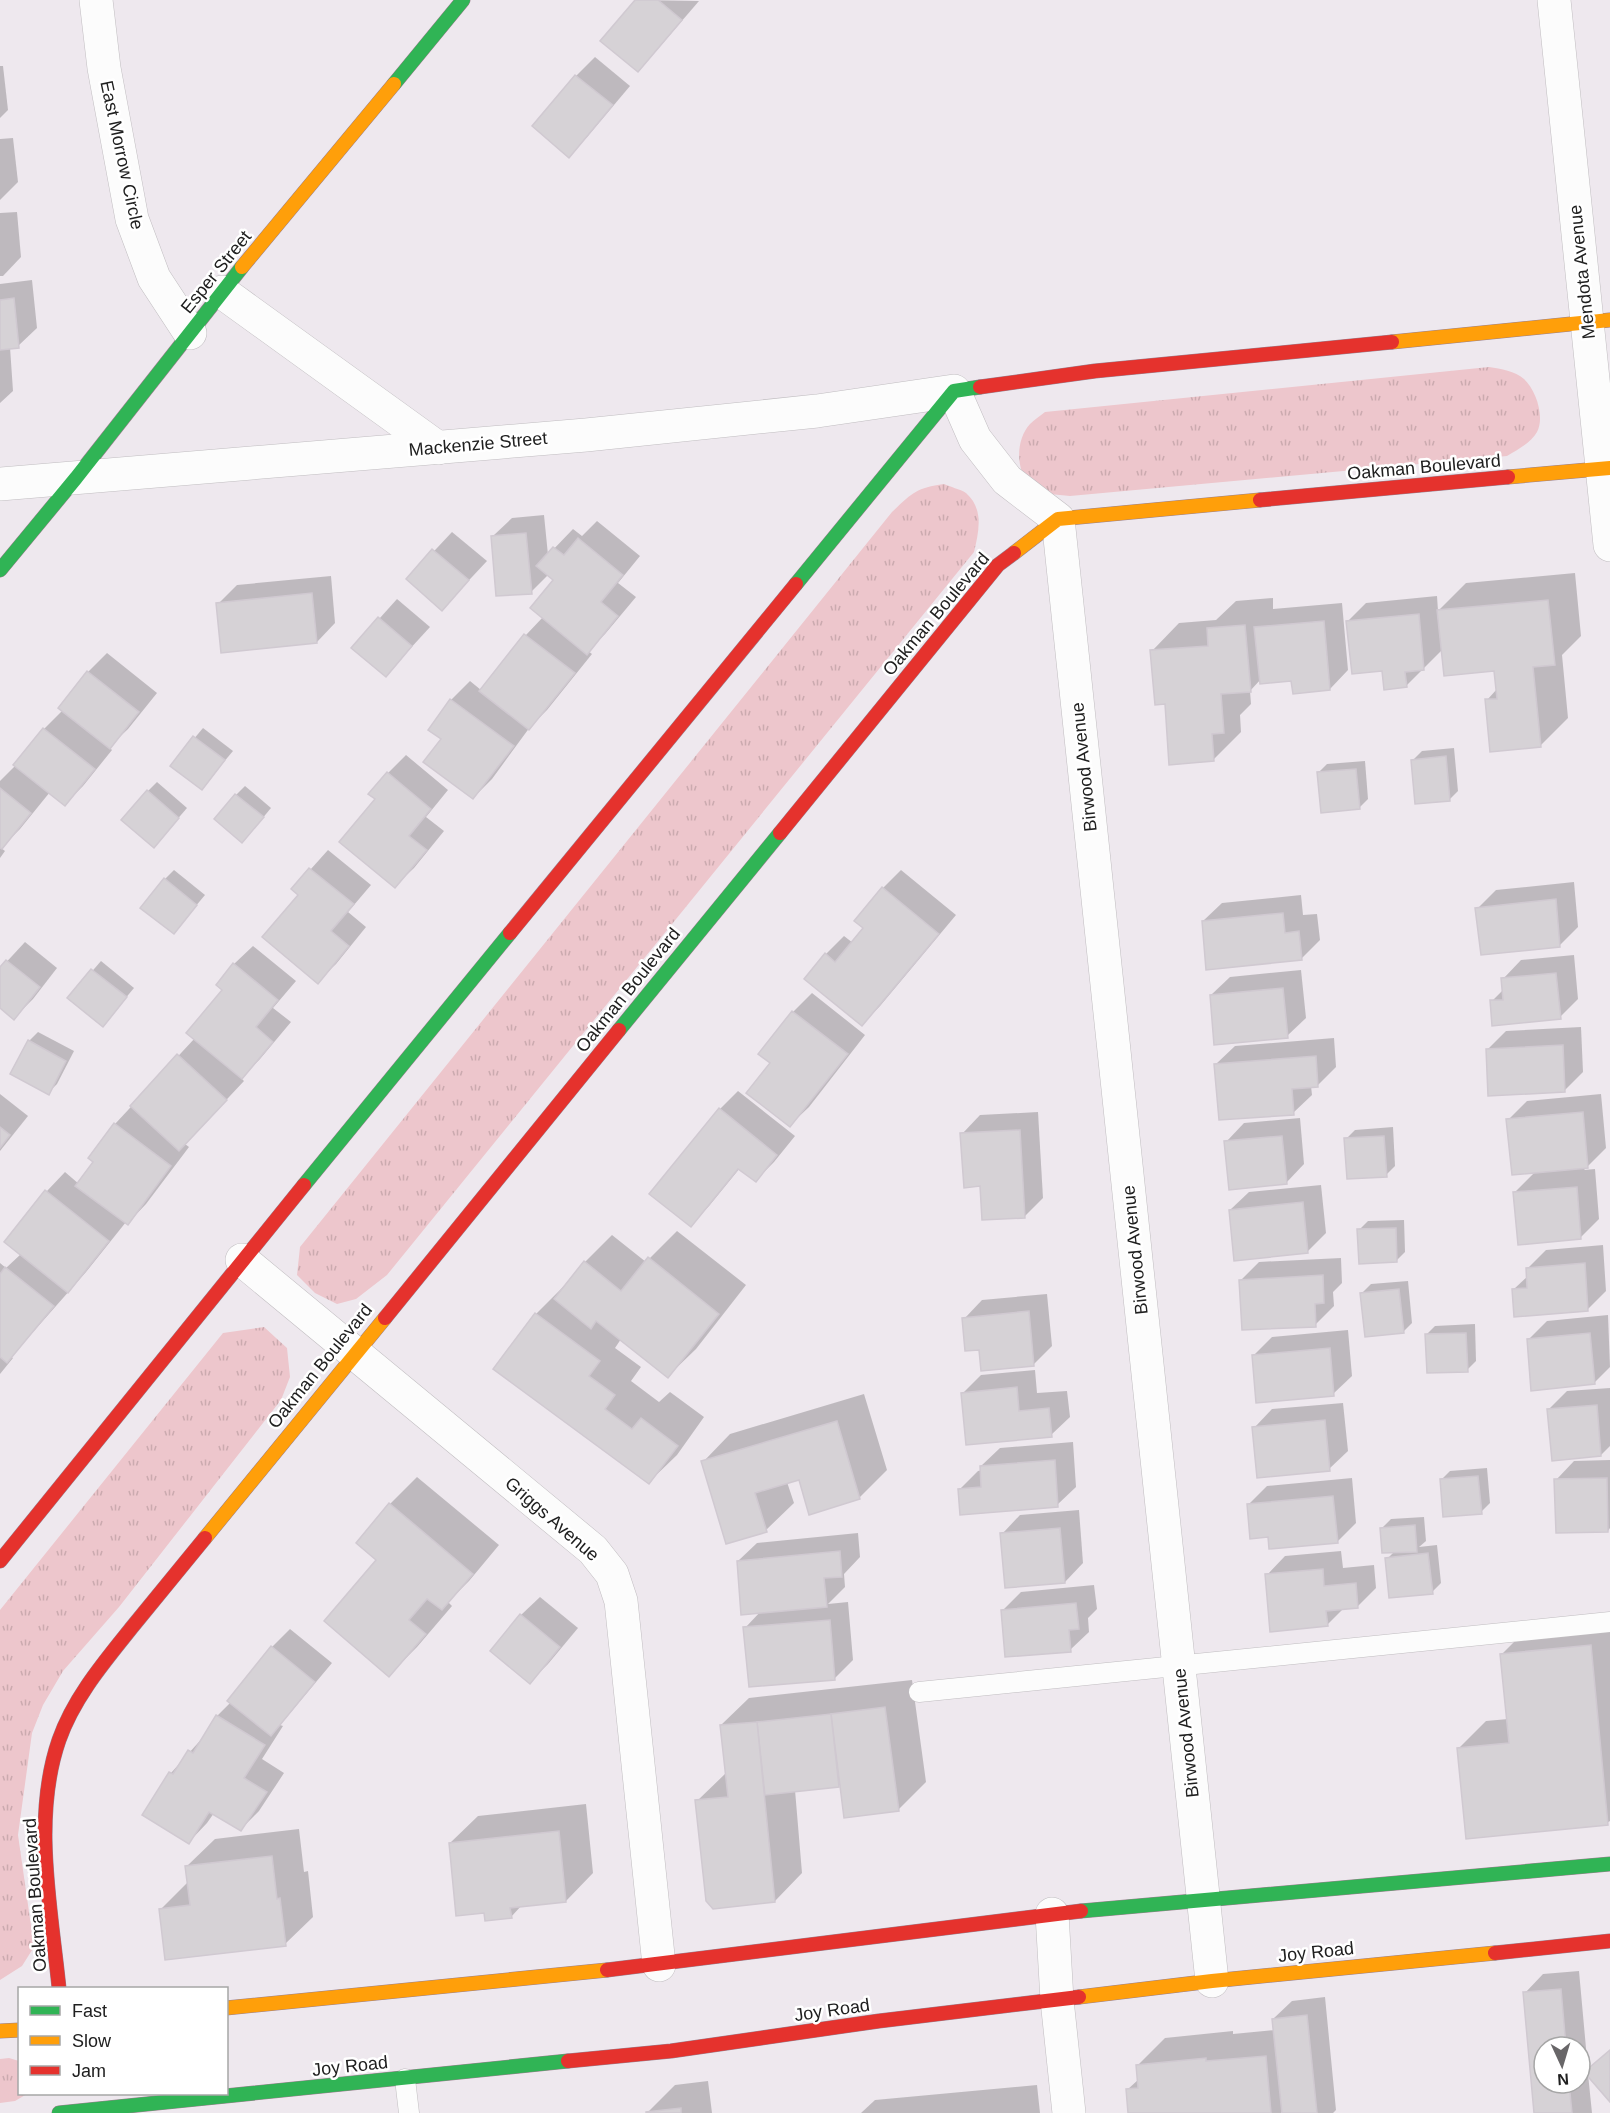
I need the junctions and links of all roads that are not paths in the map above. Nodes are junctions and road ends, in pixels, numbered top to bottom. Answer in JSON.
{"nodes":[{"id":1,"x":96,"y":0,"type":"edge"},
{"id":2,"x":463,"y":0,"type":"edge"},
{"id":3,"x":1554,"y":0,"type":"edge"},
{"id":4,"x":222,"y":292,"type":"junction"},
{"id":5,"x":1599,"y":321,"type":"edge"},
{"id":6,"x":190,"y":333,"type":"junction"},
{"id":7,"x":954,"y":392,"type":"junction"},
{"id":8,"x":438,"y":447,"type":"junction"},
{"id":9,"x":1606,"y":468,"type":"edge"},
{"id":10,"x":76,"y":478,"type":"junction"},
{"id":11,"x":0,"y":484,"type":"edge"},
{"id":12,"x":1058,"y":519,"type":"junction"},
{"id":13,"x":1610,"y":545,"type":"edge"},
{"id":14,"x":0,"y":570,"type":"edge"},
{"id":15,"x":242,"y":1260,"type":"junction"},
{"id":16,"x":354,"y":1353,"type":"junction"},
{"id":17,"x":0,"y":1561,"type":"edge"},
{"id":18,"x":1610,"y":1622,"type":"edge"},
{"id":19,"x":1179,"y":1666,"type":"junction"},
{"id":20,"x":919,"y":1692,"type":"dead end"},
{"id":21,"x":1610,"y":1864,"type":"edge"},
{"id":22,"x":1204,"y":1901,"type":"junction"},
{"id":23,"x":1052,"y":1914,"type":"junction"},
{"id":24,"x":1610,"y":1941,"type":"edge"},
{"id":25,"x":659,"y":1965,"type":"junction"},
{"id":26,"x":1212,"y":1981,"type":"junction"},
{"id":27,"x":60,"y":1987,"type":"edge"},
{"id":28,"x":1058,"y":2000,"type":"junction"},
{"id":29,"x":228,"y":2008,"type":"edge"},
{"id":30,"x":18,"y":2030,"type":"edge"},
{"id":31,"x":0,"y":2031,"type":"edge"},
{"id":32,"x":405,"y":2079,"type":"junction"},
{"id":33,"x":69,"y":2095,"type":"edge"},
{"id":34,"x":67,"y":2113,"type":"edge"},
{"id":35,"x":409,"y":2113,"type":"edge"},
{"id":36,"x":1069,"y":2113,"type":"edge"}],
"edges":[{"from":1,"to":6,"type":"street","name":"East Morrow Circle"},
{"from":2,"to":4,"type":"street","name":"Esper Street"},
{"from":3,"to":5,"type":"street","name":"Mendota Avenue"},
{"from":4,"to":6,"type":"street","name":"Esper Street"},
{"from":4,"to":8,"type":"street"},
{"from":5,"to":7,"type":"street"},
{"from":5,"to":9,"type":"street","name":"Mendota Avenue"},
{"from":6,"to":10,"type":"street","name":"Esper Street"},
{"from":7,"to":8,"type":"street","name":"Mackenzie Street"},
{"from":7,"to":12,"type":"street"},
{"from":7,"to":15,"type":"street"},
{"from":8,"to":10,"type":"street","name":"Mackenzie Street"},
{"from":9,"to":12,"type":"street","name":"Oakman Boulevard"},
{"from":9,"to":13,"type":"street","name":"Mendota Avenue"},
{"from":10,"to":11,"type":"street","name":"Mackenzie Street"},
{"from":10,"to":14,"type":"street","name":"Esper Street"},
{"from":12,"to":16,"type":"street","name":"Oakman Boulevard"},
{"from":12,"to":19,"type":"street","name":"Birwood Avenue"},
{"from":15,"to":16,"type":"street","name":"Griggs Avenue"},
{"from":15,"to":17,"type":"street"},
{"from":16,"to":25,"type":"street","name":"Griggs Avenue"},
{"from":16,"to":27,"type":"street","name":"Oakman Boulevard"},
{"from":18,"to":19,"type":"lane"},
{"from":19,"to":20,"type":"lane"},
{"from":19,"to":22,"type":"street","name":"Birwood Avenue"},
{"from":21,"to":22,"type":"street"},
{"from":22,"to":23,"type":"street"},
{"from":22,"to":26,"type":"street","name":"Birwood Avenue"},
{"from":23,"to":25,"type":"street"},
{"from":23,"to":28,"type":"street"},
{"from":24,"to":26,"type":"street","name":"Joy Road"},
{"from":25,"to":29,"type":"street"},
{"from":26,"to":28,"type":"street","name":"Joy Road"},
{"from":28,"to":32,"type":"street","name":"Joy Road"},
{"from":28,"to":36,"type":"street"},
{"from":30,"to":31,"type":"street"},
{"from":32,"to":34,"type":"street","name":"Joy Road"},
{"from":32,"to":35,"type":"lane"},
{"from":33,"to":34,"type":"street"}]}
